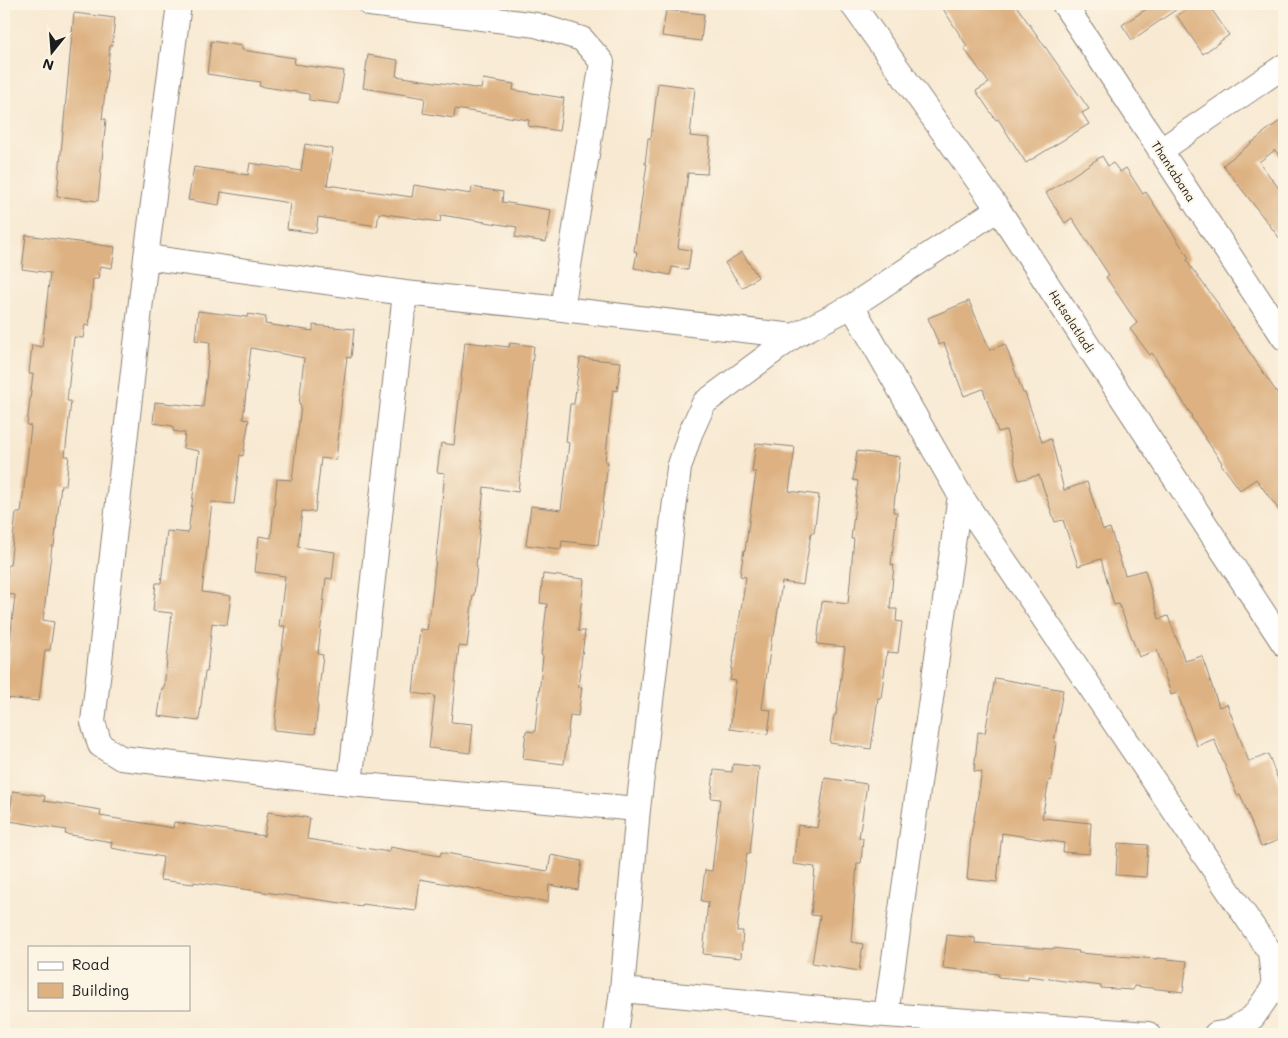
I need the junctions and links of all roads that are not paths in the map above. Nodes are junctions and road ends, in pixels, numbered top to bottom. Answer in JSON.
{"nodes":[{"id":1,"x":179,"y":4,"type":"edge"},
{"id":2,"x":370,"y":4,"type":"edge"},
{"id":3,"x":852,"y":4,"type":"edge"},
{"id":4,"x":1064,"y":4,"type":"edge"},
{"id":5,"x":1284,"y":66,"type":"edge"},
{"id":6,"x":1160,"y":152,"type":"junction"},
{"id":7,"x":998,"y":209,"type":"junction"},
{"id":8,"x":146,"y":257,"type":"junction"},
{"id":9,"x":405,"y":293,"type":"junction"},
{"id":10,"x":852,"y":306,"type":"junction"},
{"id":11,"x":562,"y":309,"type":"junction"},
{"id":12,"x":794,"y":336,"type":"junction"},
{"id":13,"x":1284,"y":338,"type":"edge"},
{"id":14,"x":960,"y":495,"type":"junction"},
{"id":15,"x":1284,"y":644,"type":"edge"},
{"id":16,"x":350,"y":784,"type":"junction"},
{"id":17,"x":638,"y":809,"type":"junction"},
{"id":18,"x":622,"y":990,"type":"junction"},
{"id":19,"x":886,"y":1015,"type":"junction"},
{"id":20,"x":616,"y":1034,"type":"edge"},
{"id":21,"x":1148,"y":1034,"type":"edge"},
{"id":22,"x":1216,"y":1034,"type":"edge"}],
"edges":[{"from":1,"to":8,"type":"street"},
{"from":2,"to":11,"type":"street"},
{"from":3,"to":7,"type":"street","name":"Hatsalatladi"},
{"from":4,"to":6,"type":"street","name":"Thantabana"},
{"from":5,"to":6,"type":"street"},
{"from":6,"to":13,"type":"street","name":"Thantabana"},
{"from":7,"to":10,"type":"street"},
{"from":7,"to":15,"type":"street","name":"Hatsalatladi"},
{"from":8,"to":9,"type":"street"},
{"from":8,"to":16,"type":"street"},
{"from":9,"to":11,"type":"street"},
{"from":9,"to":16,"type":"street"},
{"from":10,"to":12,"type":"street"},
{"from":10,"to":14,"type":"street"},
{"from":11,"to":12,"type":"street"},
{"from":12,"to":17,"type":"street"},
{"from":14,"to":19,"type":"street"},
{"from":14,"to":22,"type":"street"},
{"from":16,"to":17,"type":"street"},
{"from":17,"to":18,"type":"street"},
{"from":18,"to":19,"type":"street"},
{"from":18,"to":20,"type":"street"},
{"from":19,"to":21,"type":"street"}]}
